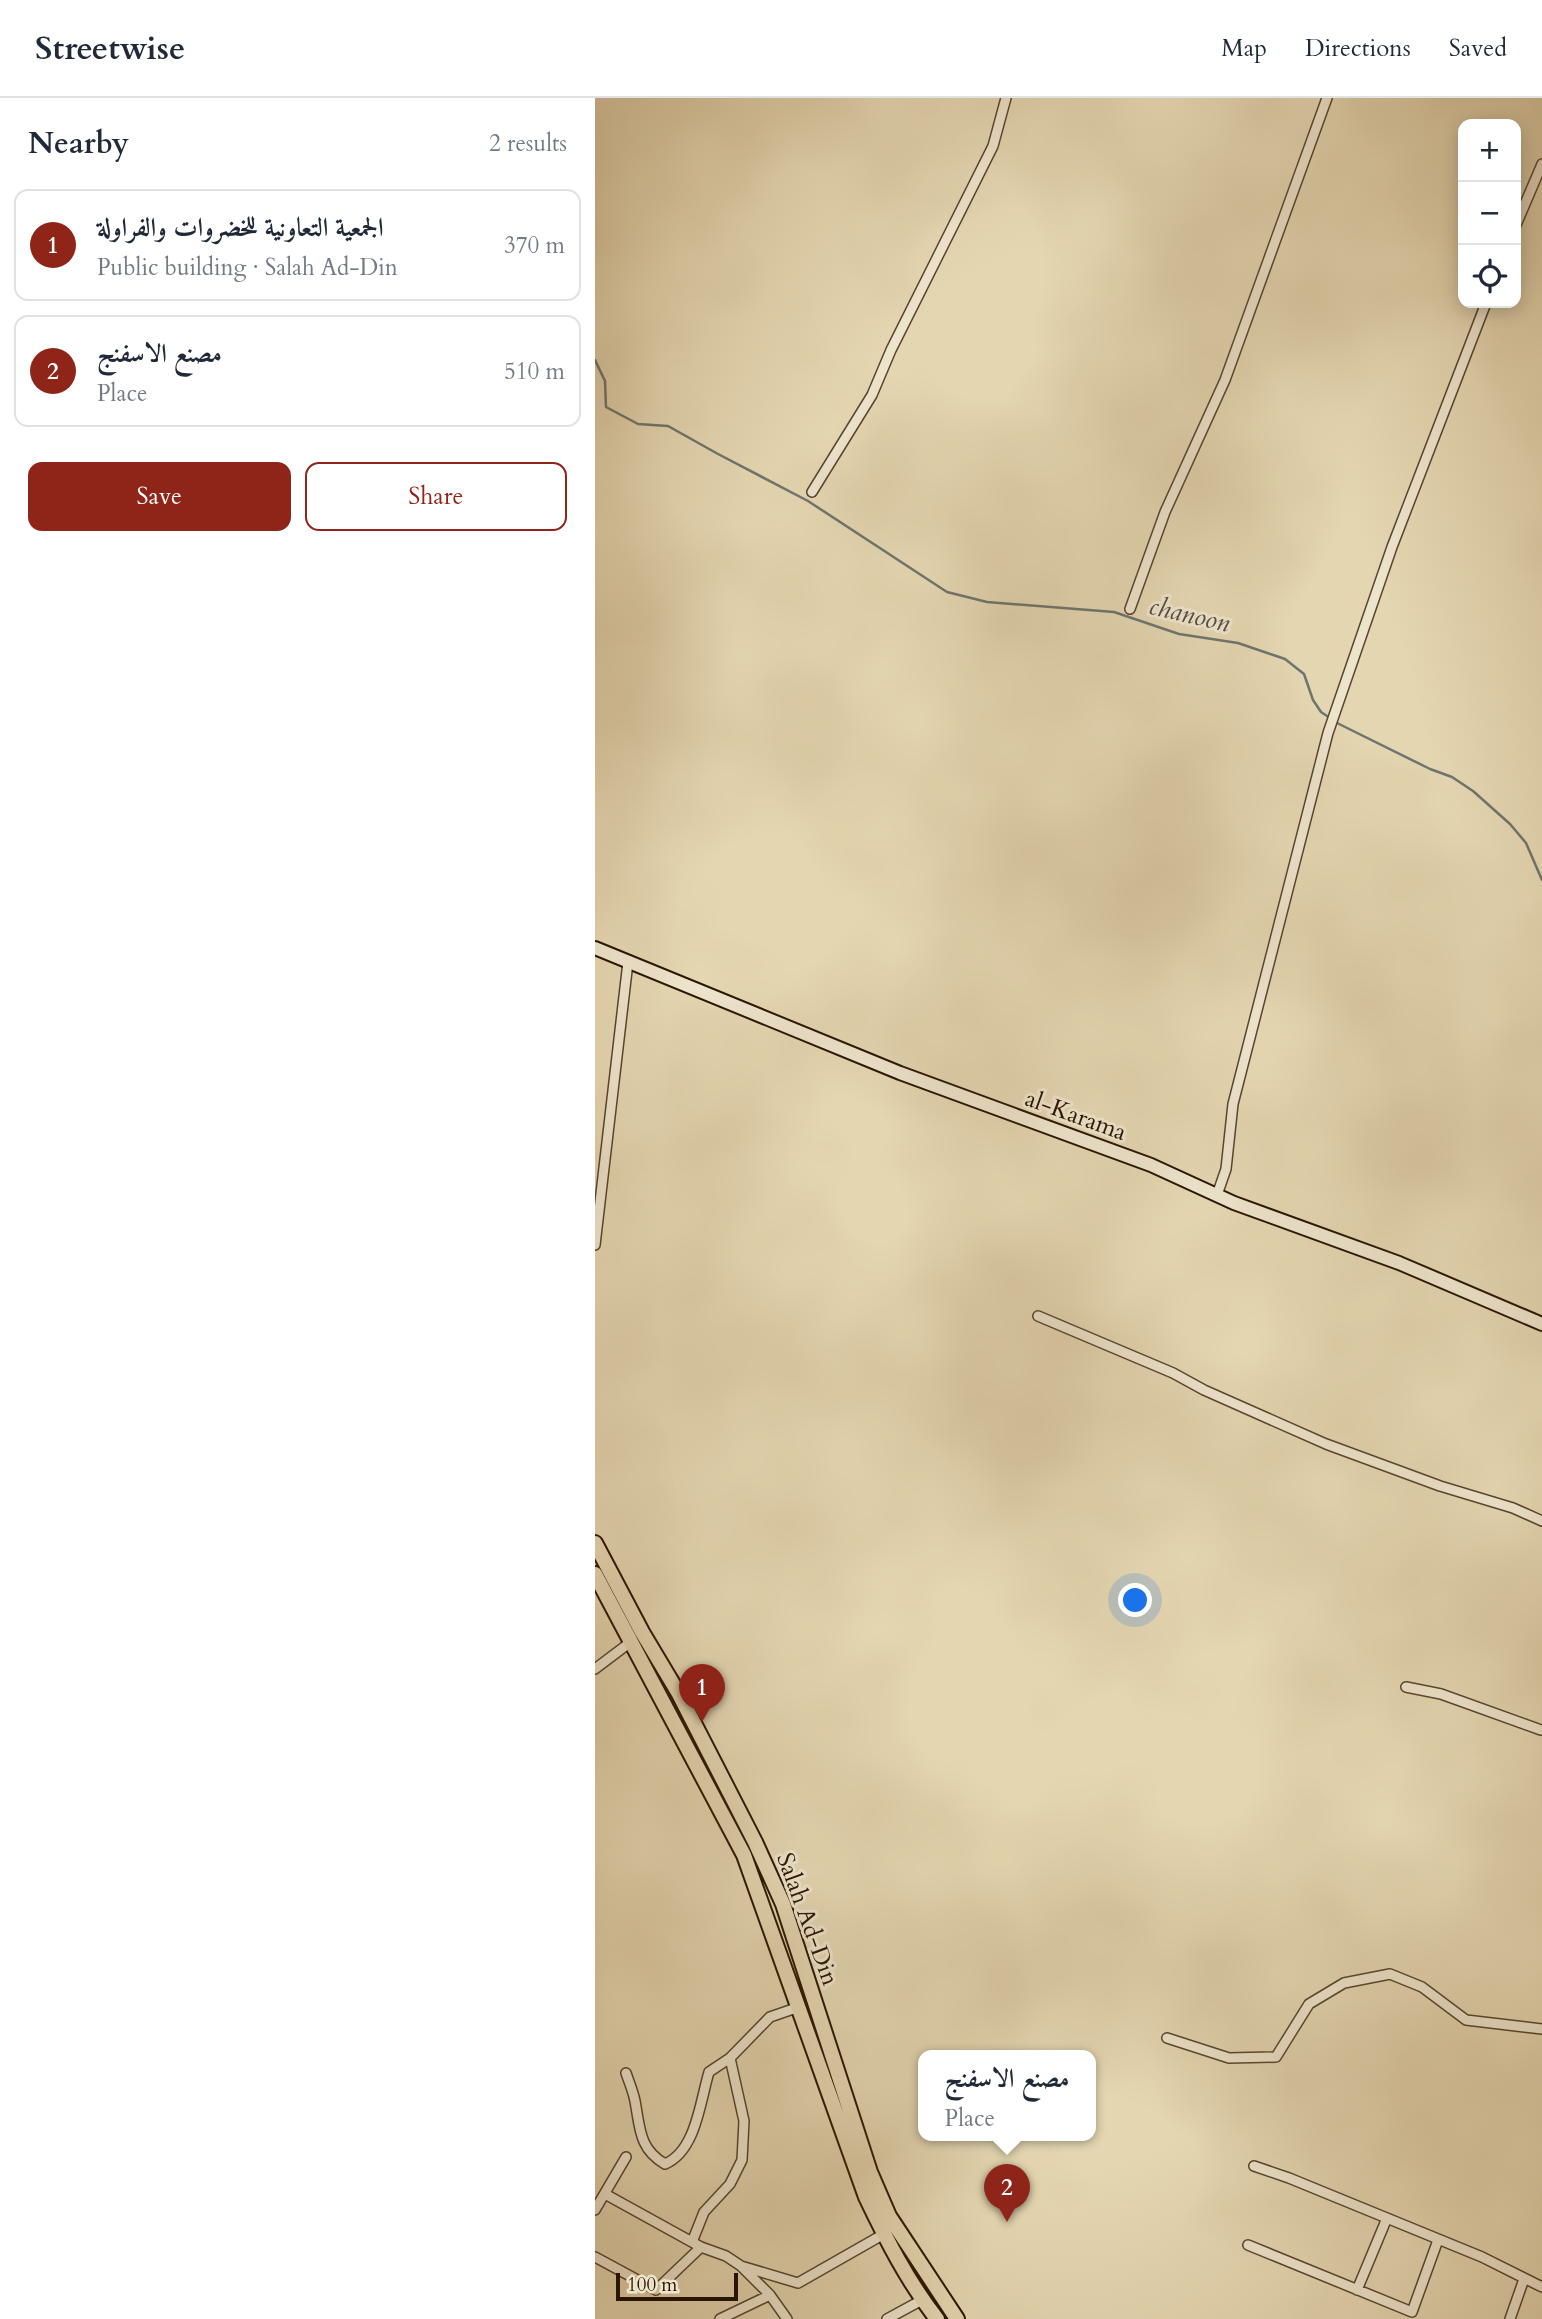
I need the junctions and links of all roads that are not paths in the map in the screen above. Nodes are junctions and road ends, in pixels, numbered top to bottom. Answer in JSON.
{"nodes":[{"id":1,"x":1006,"y":98,"type":"edge"},
{"id":2,"x":1327,"y":98,"type":"edge"},
{"id":3,"x":1542,"y":164,"type":"edge"},
{"id":4,"x":1521,"y":213,"type":"edge"},
{"id":5,"x":1484,"y":308,"type":"edge"},
{"id":6,"x":812,"y":492,"type":"dead end"},
{"id":7,"x":1130,"y":609,"type":"dead end"},
{"id":8,"x":595,"y":948,"type":"edge"},
{"id":9,"x":628,"y":962,"type":"junction"},
{"id":10,"x":1217,"y":1195,"type":"junction"},
{"id":11,"x":595,"y":1245,"type":"edge"},
{"id":12,"x":1038,"y":1316,"type":"dead end"},
{"id":13,"x":1542,"y":1324,"type":"edge"},
{"id":14,"x":1542,"y":1521,"type":"edge"},
{"id":15,"x":595,"y":1543,"type":"edge"},
{"id":16,"x":595,"y":1574,"type":"edge"},
{"id":17,"x":632,"y":1642,"type":"junction"},
{"id":18,"x":595,"y":1670,"type":"edge"},
{"id":19,"x":1406,"y":1687,"type":"dead end"},
{"id":20,"x":1541,"y":1730,"type":"edge"},
{"id":21,"x":799,"y":2007,"type":"junction"},
{"id":22,"x":1542,"y":2029,"type":"edge"},
{"id":23,"x":1167,"y":2038,"type":"dead end"},
{"id":24,"x":730,"y":2058,"type":"junction"},
{"id":25,"x":626,"y":2073,"type":"dead end"},
{"id":26,"x":626,"y":2157,"type":"dead end"},
{"id":27,"x":1254,"y":2166,"type":"dead end"},
{"id":28,"x":605,"y":2194,"type":"junction"},
{"id":29,"x":595,"y":2210,"type":"edge"},
{"id":30,"x":1387,"y":2218,"type":"junction"},
{"id":31,"x":884,"y":2234,"type":"junction"},
{"id":32,"x":1438,"y":2241,"type":"junction"},
{"id":33,"x":697,"y":2245,"type":"junction"},
{"id":34,"x":1248,"y":2245,"type":"dead end"},
{"id":35,"x":595,"y":2257,"type":"edge"},
{"id":36,"x":741,"y":2266,"type":"junction"},
{"id":37,"x":1524,"y":2279,"type":"junction"},
{"id":38,"x":1542,"y":2287,"type":"edge"},
{"id":39,"x":1357,"y":2290,"type":"junction"},
{"id":40,"x":770,"y":2295,"type":"junction"},
{"id":41,"x":922,"y":2300,"type":"junction"},
{"id":42,"x":720,"y":2319,"type":"edge"},
{"id":43,"x":787,"y":2319,"type":"edge"},
{"id":44,"x":887,"y":2319,"type":"edge"},
{"id":45,"x":937,"y":2319,"type":"edge"},
{"id":46,"x":957,"y":2319,"type":"edge"},
{"id":47,"x":1510,"y":2319,"type":"edge"}],
"edges":[{"from":1,"to":6,"type":"street"},
{"from":2,"to":7,"type":"street"},
{"from":3,"to":4,"type":"street"},
{"from":5,"to":10,"type":"street"},
{"from":8,"to":9,"type":"main road","name":"al-Karama"},
{"from":9,"to":10,"type":"main road","name":"al-Karama"},
{"from":9,"to":11,"type":"street"},
{"from":10,"to":13,"type":"main road","name":"al-Karama"},
{"from":12,"to":14,"type":"street"},
{"from":15,"to":46,"type":"highway","name":"Salah Ad-Din"},
{"from":16,"to":17,"type":"highway","name":"Salah Ad-Din"},
{"from":17,"to":18,"type":"street"},
{"from":17,"to":21,"type":"highway","name":"Salah Ad-Din"},
{"from":19,"to":20,"type":"street"},
{"from":21,"to":24,"type":"street"},
{"from":21,"to":31,"type":"highway","name":"Salah Ad-Din"},
{"from":22,"to":23,"type":"street"},
{"from":24,"to":25,"type":"street"},
{"from":24,"to":33,"type":"street"},
{"from":26,"to":28,"type":"street"},
{"from":27,"to":30,"type":"street"},
{"from":28,"to":29,"type":"street"},
{"from":28,"to":33,"type":"street"},
{"from":30,"to":32,"type":"street"},
{"from":30,"to":39,"type":"street"},
{"from":31,"to":36,"type":"street"},
{"from":31,"to":41,"type":"highway","name":"Salah Ad-Din"},
{"from":32,"to":37,"type":"street"},
{"from":32,"to":39,"type":"street"},
{"from":33,"to":35,"type":"street"},
{"from":33,"to":36,"type":"street"},
{"from":34,"to":39,"type":"street"},
{"from":36,"to":40,"type":"street"},
{"from":37,"to":38,"type":"street"},
{"from":37,"to":47,"type":"street"},
{"from":40,"to":42,"type":"street"},
{"from":40,"to":43,"type":"street"},
{"from":41,"to":44,"type":"street"},
{"from":41,"to":45,"type":"highway","name":"Salah Ad-Din"}]}
